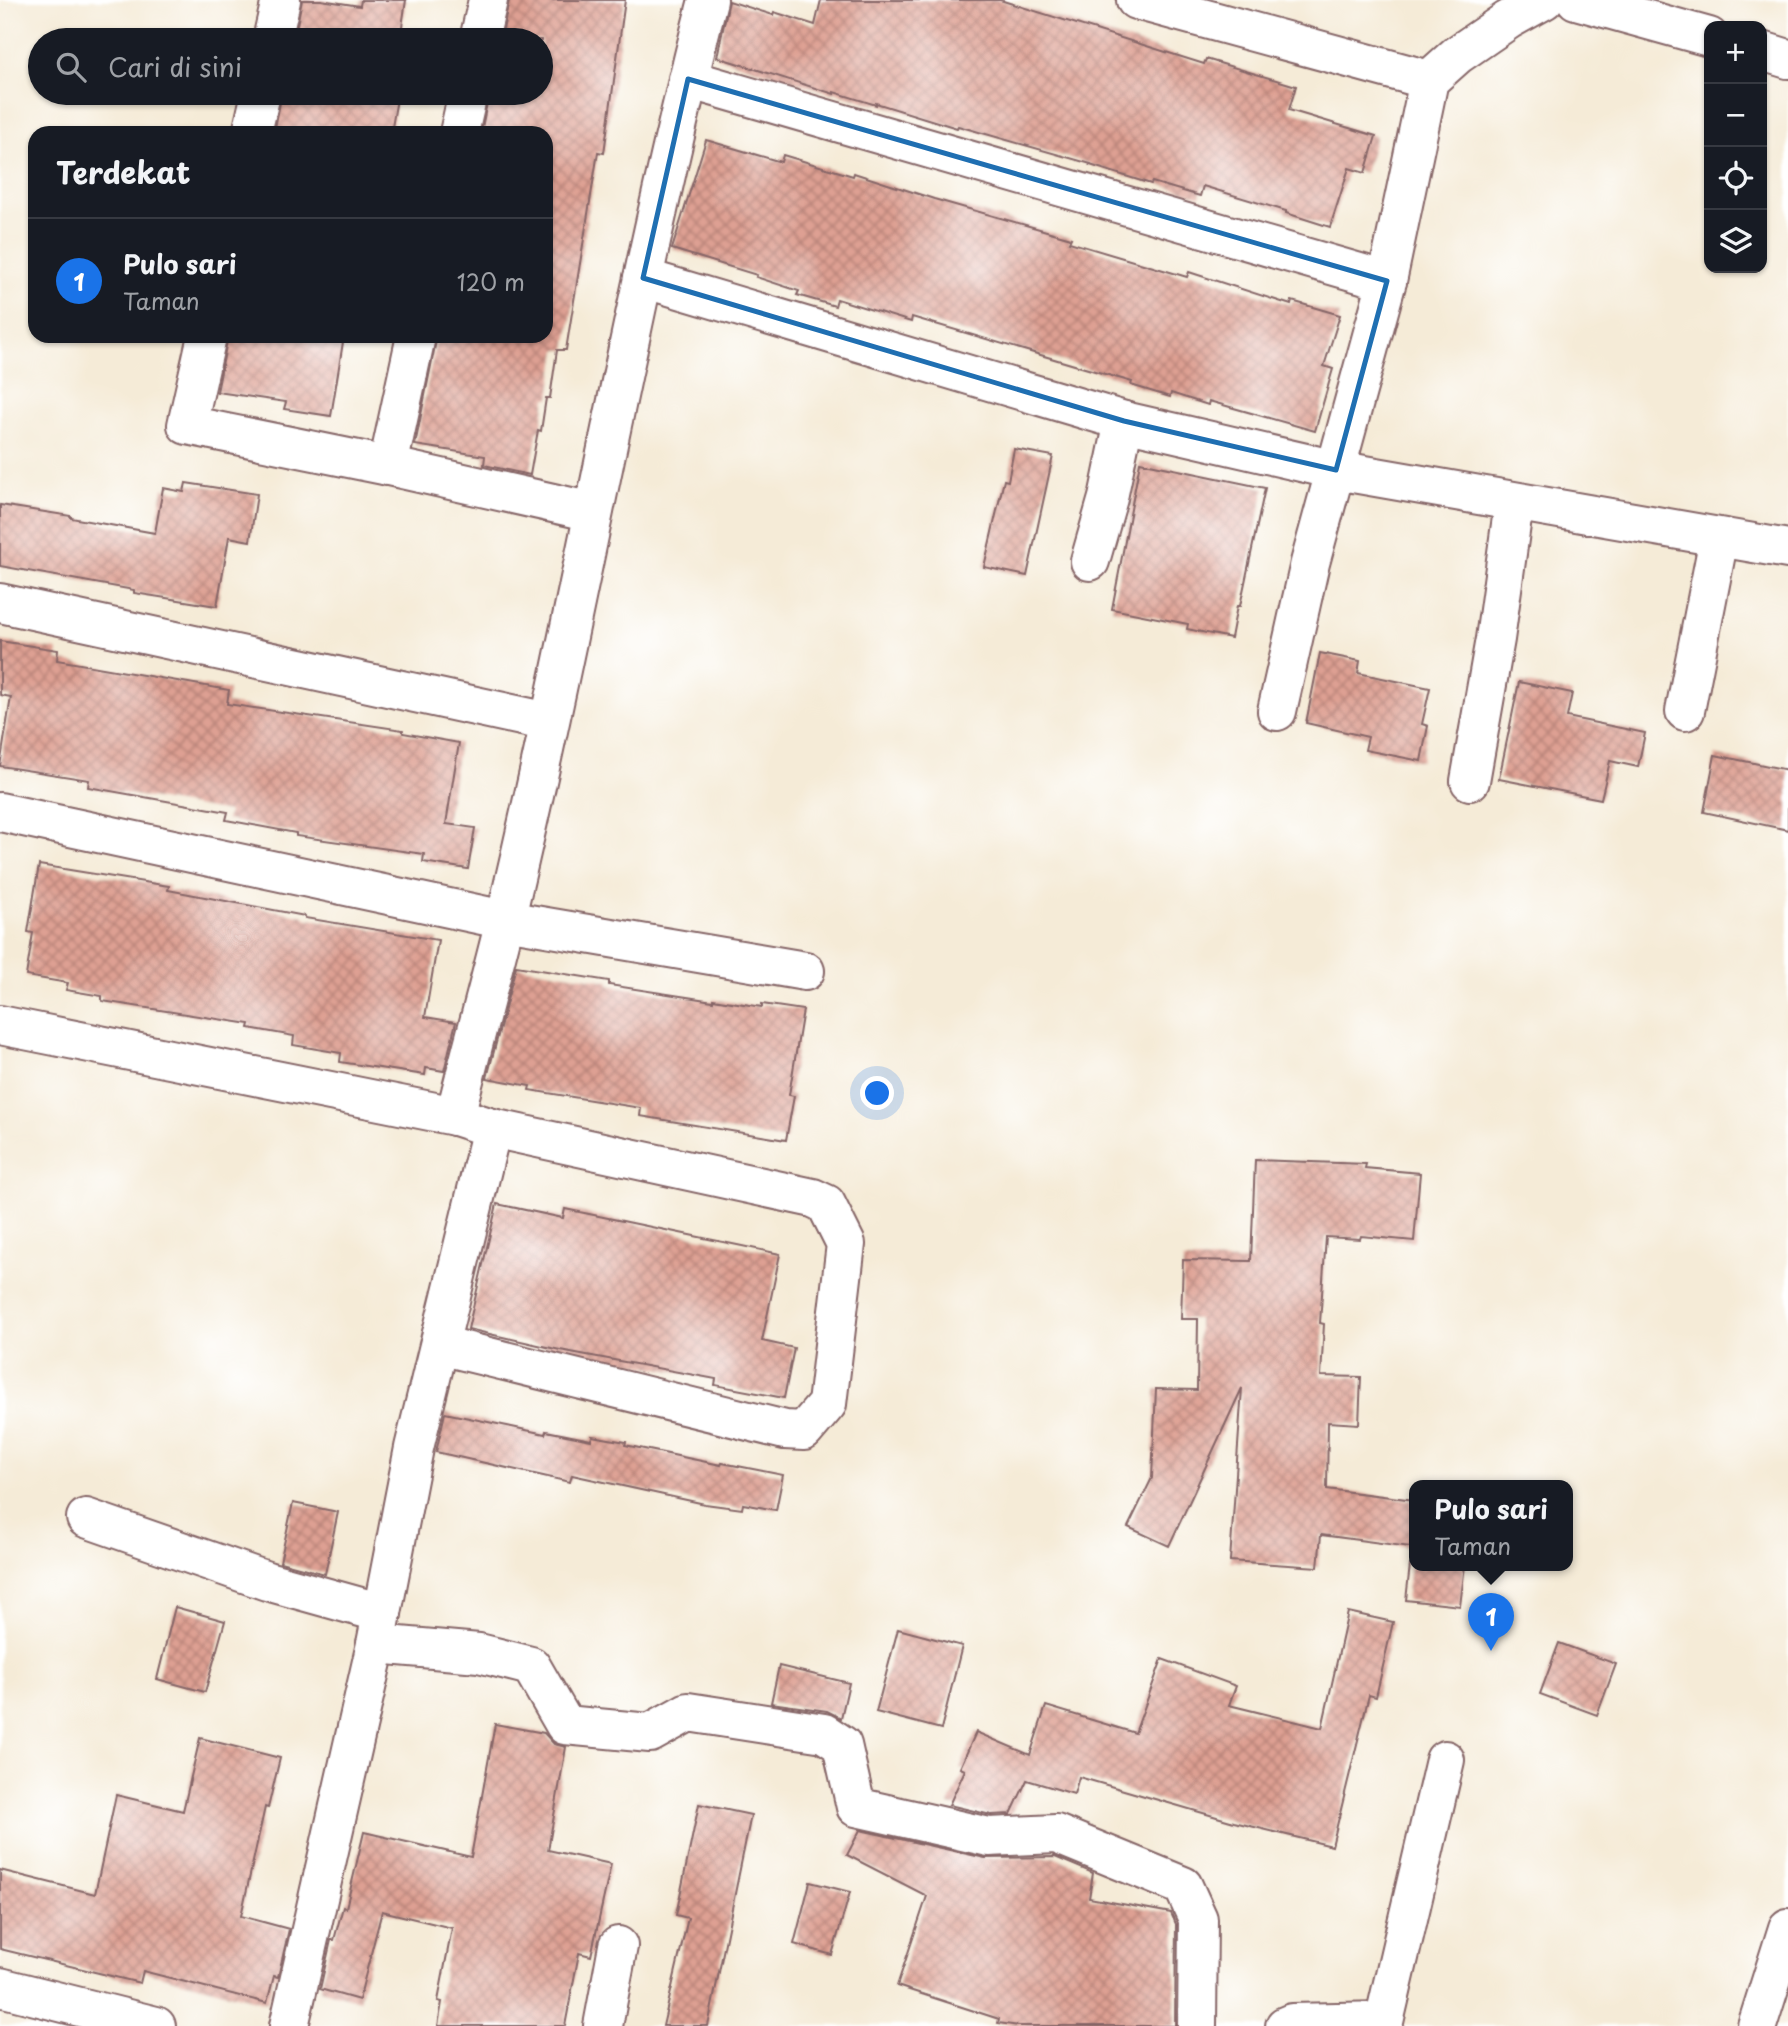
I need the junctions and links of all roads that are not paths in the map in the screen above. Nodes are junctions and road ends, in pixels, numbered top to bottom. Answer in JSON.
{"nodes":[{"id":1,"x":281,"y":0,"type":"edge"},
{"id":2,"x":488,"y":0,"type":"edge"},
{"id":3,"x":708,"y":0,"type":"edge"},
{"id":4,"x":1136,"y":0,"type":"edge"},
{"id":5,"x":1544,"y":0,"type":"edge"},
{"id":6,"x":1576,"y":0,"type":"edge"},
{"id":7,"x":275,"y":28,"type":"edge"},
{"id":8,"x":482,"y":28,"type":"edge"},
{"id":9,"x":1704,"y":36,"type":"edge"},
{"id":10,"x":1767,"y":53,"type":"edge"},
{"id":11,"x":1788,"y":59,"type":"edge"},
{"id":12,"x":688,"y":79,"type":"junction"},
{"id":13,"x":1429,"y":80,"type":"junction"},
{"id":14,"x":258,"y":105,"type":"edge"},
{"id":15,"x":465,"y":105,"type":"edge"},
{"id":16,"x":254,"y":126,"type":"edge"},
{"id":17,"x":461,"y":126,"type":"edge"},
{"id":18,"x":643,"y":278,"type":"junction"},
{"id":19,"x":1387,"y":281,"type":"junction"},
{"id":20,"x":205,"y":343,"type":"edge"},
{"id":21,"x":414,"y":343,"type":"edge"},
{"id":22,"x":1124,"y":421,"type":"junction"},
{"id":23,"x":388,"y":466,"type":"junction"},
{"id":24,"x":1336,"y":470,"type":"junction"},
{"id":25,"x":1514,"y":503,"type":"junction"},
{"id":26,"x":593,"y":512,"type":"junction"},
{"id":27,"x":1719,"y":538,"type":"junction"},
{"id":28,"x":1788,"y":549,"type":"edge"},
{"id":29,"x":1090,"y":561,"type":"dead end"},
{"id":30,"x":0,"y":603,"type":"edge"},
{"id":31,"x":1278,"y":711,"type":"dead end"},
{"id":32,"x":1685,"y":711,"type":"dead end"},
{"id":33,"x":549,"y":722,"type":"junction"},
{"id":34,"x":1470,"y":781,"type":"dead end"},
{"id":35,"x":0,"y":812,"type":"edge"},
{"id":36,"x":505,"y":920,"type":"junction"},
{"id":37,"x":805,"y":971,"type":"dead end"},
{"id":38,"x":1,"y":1028,"type":"edge"},
{"id":39,"x":455,"y":1116,"type":"junction"},
{"id":40,"x":492,"y":1128,"type":"junction"},
{"id":41,"x":440,"y":1345,"type":"junction"},
{"id":42,"x":86,"y":1518,"type":"dead end"},
{"id":43,"x":379,"y":1629,"type":"junction"},
{"id":44,"x":1445,"y":1760,"type":"dead end"},
{"id":45,"x":1788,"y":1928,"type":"edge"},
{"id":46,"x":618,"y":1946,"type":"dead end"},
{"id":47,"x":0,"y":1987,"type":"edge"},
{"id":48,"x":1383,"y":2024,"type":"edge"},
{"id":49,"x":144,"y":2025,"type":"edge"},
{"id":50,"x":289,"y":2026,"type":"edge"},
{"id":51,"x":603,"y":2026,"type":"edge"},
{"id":52,"x":1197,"y":2026,"type":"edge"},
{"id":53,"x":1285,"y":2026,"type":"edge"},
{"id":54,"x":1757,"y":2026,"type":"edge"}],
"edges":[{"from":1,"to":7,"type":"street"},
{"from":2,"to":8,"type":"street"},
{"from":3,"to":12,"type":"street"},
{"from":4,"to":13,"type":"street"},
{"from":5,"to":13,"type":"street"},
{"from":6,"to":9,"type":"street"},
{"from":10,"to":11,"type":"street"},
{"from":12,"to":18,"type":"street"},
{"from":12,"to":19,"type":"street"},
{"from":13,"to":19,"type":"street"},
{"from":14,"to":16,"type":"street"},
{"from":15,"to":17,"type":"street"},
{"from":18,"to":22,"type":"street"},
{"from":18,"to":26,"type":"street"},
{"from":19,"to":24,"type":"street"},
{"from":20,"to":23,"type":"street"},
{"from":21,"to":23,"type":"street"},
{"from":22,"to":24,"type":"street"},
{"from":22,"to":29,"type":"street"},
{"from":23,"to":26,"type":"street"},
{"from":24,"to":25,"type":"street"},
{"from":24,"to":31,"type":"street"},
{"from":25,"to":27,"type":"street"},
{"from":25,"to":34,"type":"street"},
{"from":26,"to":33,"type":"street"},
{"from":27,"to":28,"type":"street"},
{"from":27,"to":32,"type":"street"},
{"from":30,"to":33,"type":"street"},
{"from":33,"to":36,"type":"street"},
{"from":35,"to":36,"type":"street"},
{"from":36,"to":37,"type":"street"},
{"from":36,"to":39,"type":"street"},
{"from":38,"to":39,"type":"street"},
{"from":39,"to":40,"type":"street"},
{"from":40,"to":41,"type":"street"},
{"from":40,"to":41,"type":"street"},
{"from":41,"to":43,"type":"street"},
{"from":42,"to":43,"type":"street"},
{"from":43,"to":50,"type":"street"},
{"from":43,"to":52,"type":"street"},
{"from":44,"to":48,"type":"street"},
{"from":45,"to":54,"type":"street"},
{"from":46,"to":51,"type":"street"},
{"from":47,"to":49,"type":"street"},
{"from":48,"to":53,"type":"street"}]}
